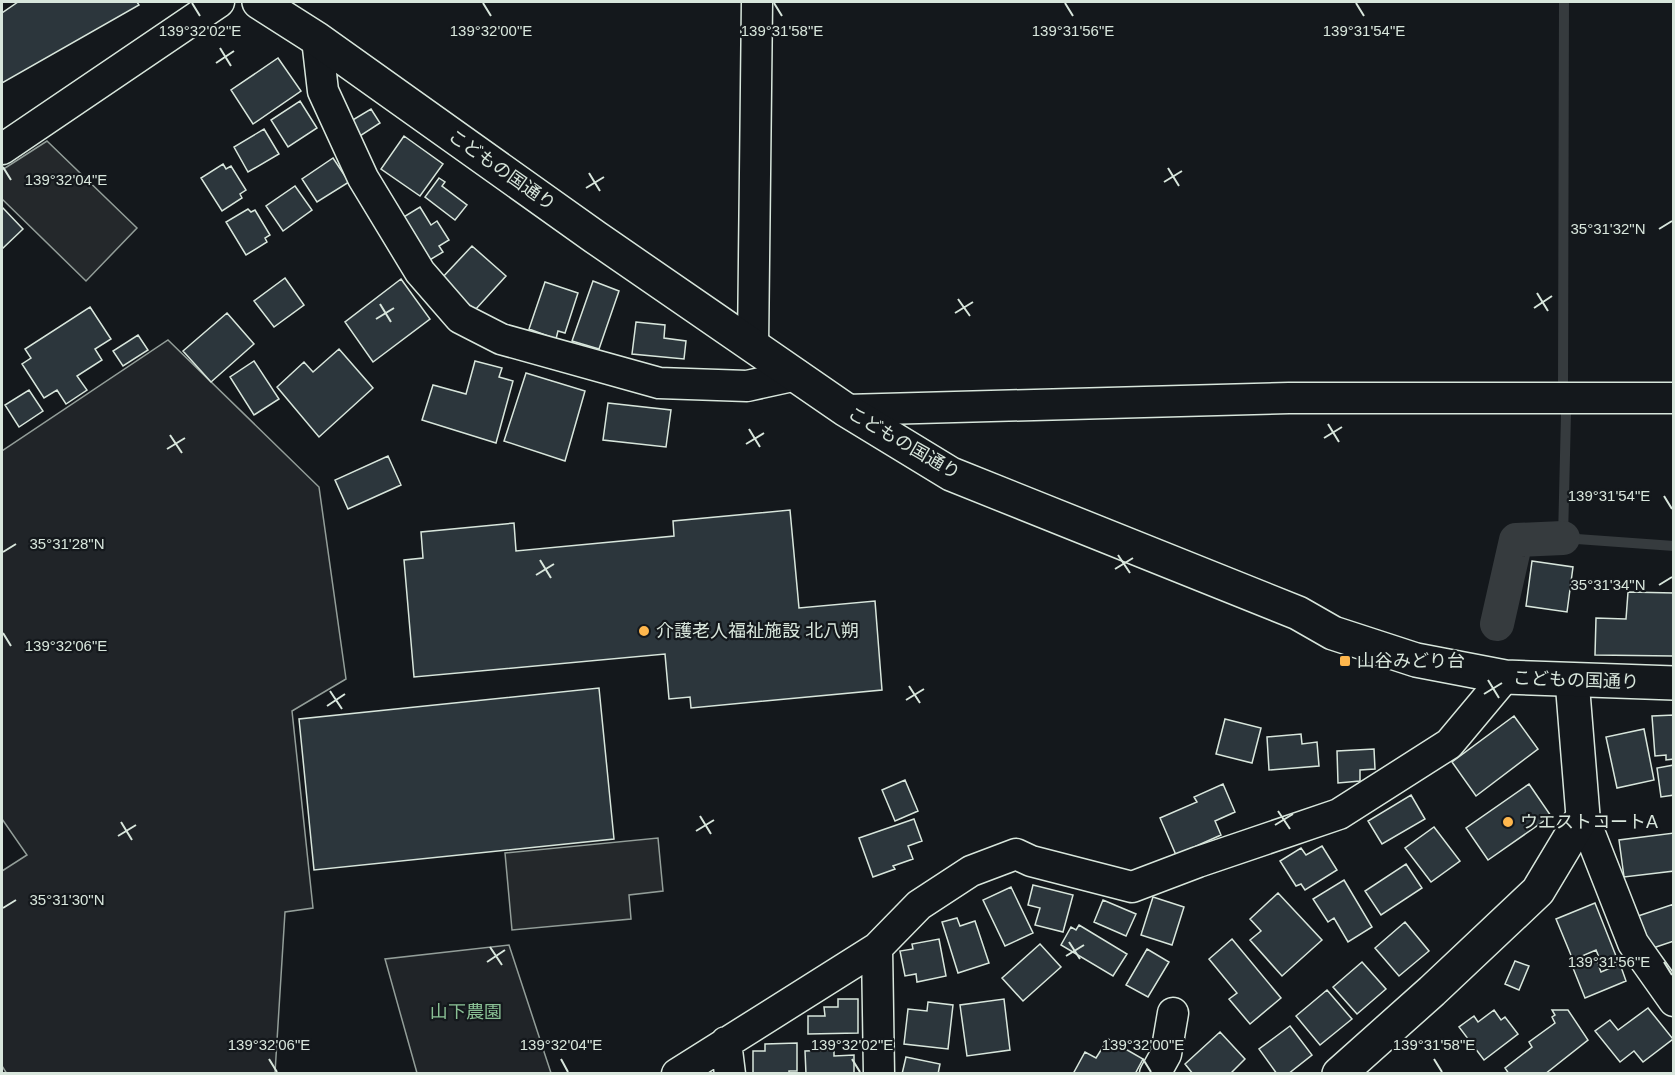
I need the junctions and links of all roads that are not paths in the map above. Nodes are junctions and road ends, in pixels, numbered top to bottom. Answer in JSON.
{"nodes":[{"id":1,"x":219,"y":2,"type":"edge"},
{"id":2,"x":260,"y":2,"type":"edge"},
{"id":3,"x":757,"y":2,"type":"edge"},
{"id":4,"x":317,"y":39,"type":"junction"},
{"id":5,"x":2,"y":149,"type":"edge"},
{"id":6,"x":753,"y":346,"type":"junction"},
{"id":7,"x":797,"y":375,"type":"junction"},
{"id":8,"x":1674,"y":399,"type":"edge"},
{"id":9,"x":846,"y":410,"type":"junction"},
{"id":10,"x":1505,"y":677,"type":"junction"},
{"id":11,"x":1572,"y":680,"type":"junction"},
{"id":12,"x":1674,"y":683,"type":"edge"},
{"id":13,"x":1583,"y":816,"type":"junction"},
{"id":14,"x":877,"y":948,"type":"junction"},
{"id":15,"x":1674,"y":1001,"type":"edge"},
{"id":16,"x":1173,"y":1013,"type":"dead end"},
{"id":17,"x":726,"y":1042,"type":"junction"},
{"id":18,"x":677,"y":1074,"type":"edge"},
{"id":19,"x":730,"y":1074,"type":"edge"},
{"id":20,"x":879,"y":1074,"type":"edge"},
{"id":21,"x":1155,"y":1074,"type":"edge"},
{"id":22,"x":1339,"y":1074,"type":"edge"}],
"edges":[{"from":1,"to":5,"type":"street"},
{"from":2,"to":4,"type":"main road","name":"こどもの国通り"},
{"from":3,"to":6,"type":"street"},
{"from":4,"to":6,"type":"main road","name":"こどもの国通り"},
{"from":4,"to":7,"type":"street"},
{"from":6,"to":7,"type":"main road","name":"こどもの国通り"},
{"from":7,"to":9,"type":"main road","name":"こどもの国通り"},
{"from":8,"to":9,"type":"street"},
{"from":9,"to":10,"type":"main road","name":"こどもの国通り"},
{"from":10,"to":11,"type":"main road","name":"こどもの国通り"},
{"from":10,"to":14,"type":"street"},
{"from":11,"to":12,"type":"main road","name":"こどもの国通り"},
{"from":11,"to":13,"type":"main road"},
{"from":13,"to":15,"type":"street"},
{"from":13,"to":22,"type":"main road"},
{"from":14,"to":17,"type":"street"},
{"from":14,"to":20,"type":"street"},
{"from":16,"to":21,"type":"street"},
{"from":17,"to":18,"type":"street"},
{"from":17,"to":19,"type":"street"}]}
